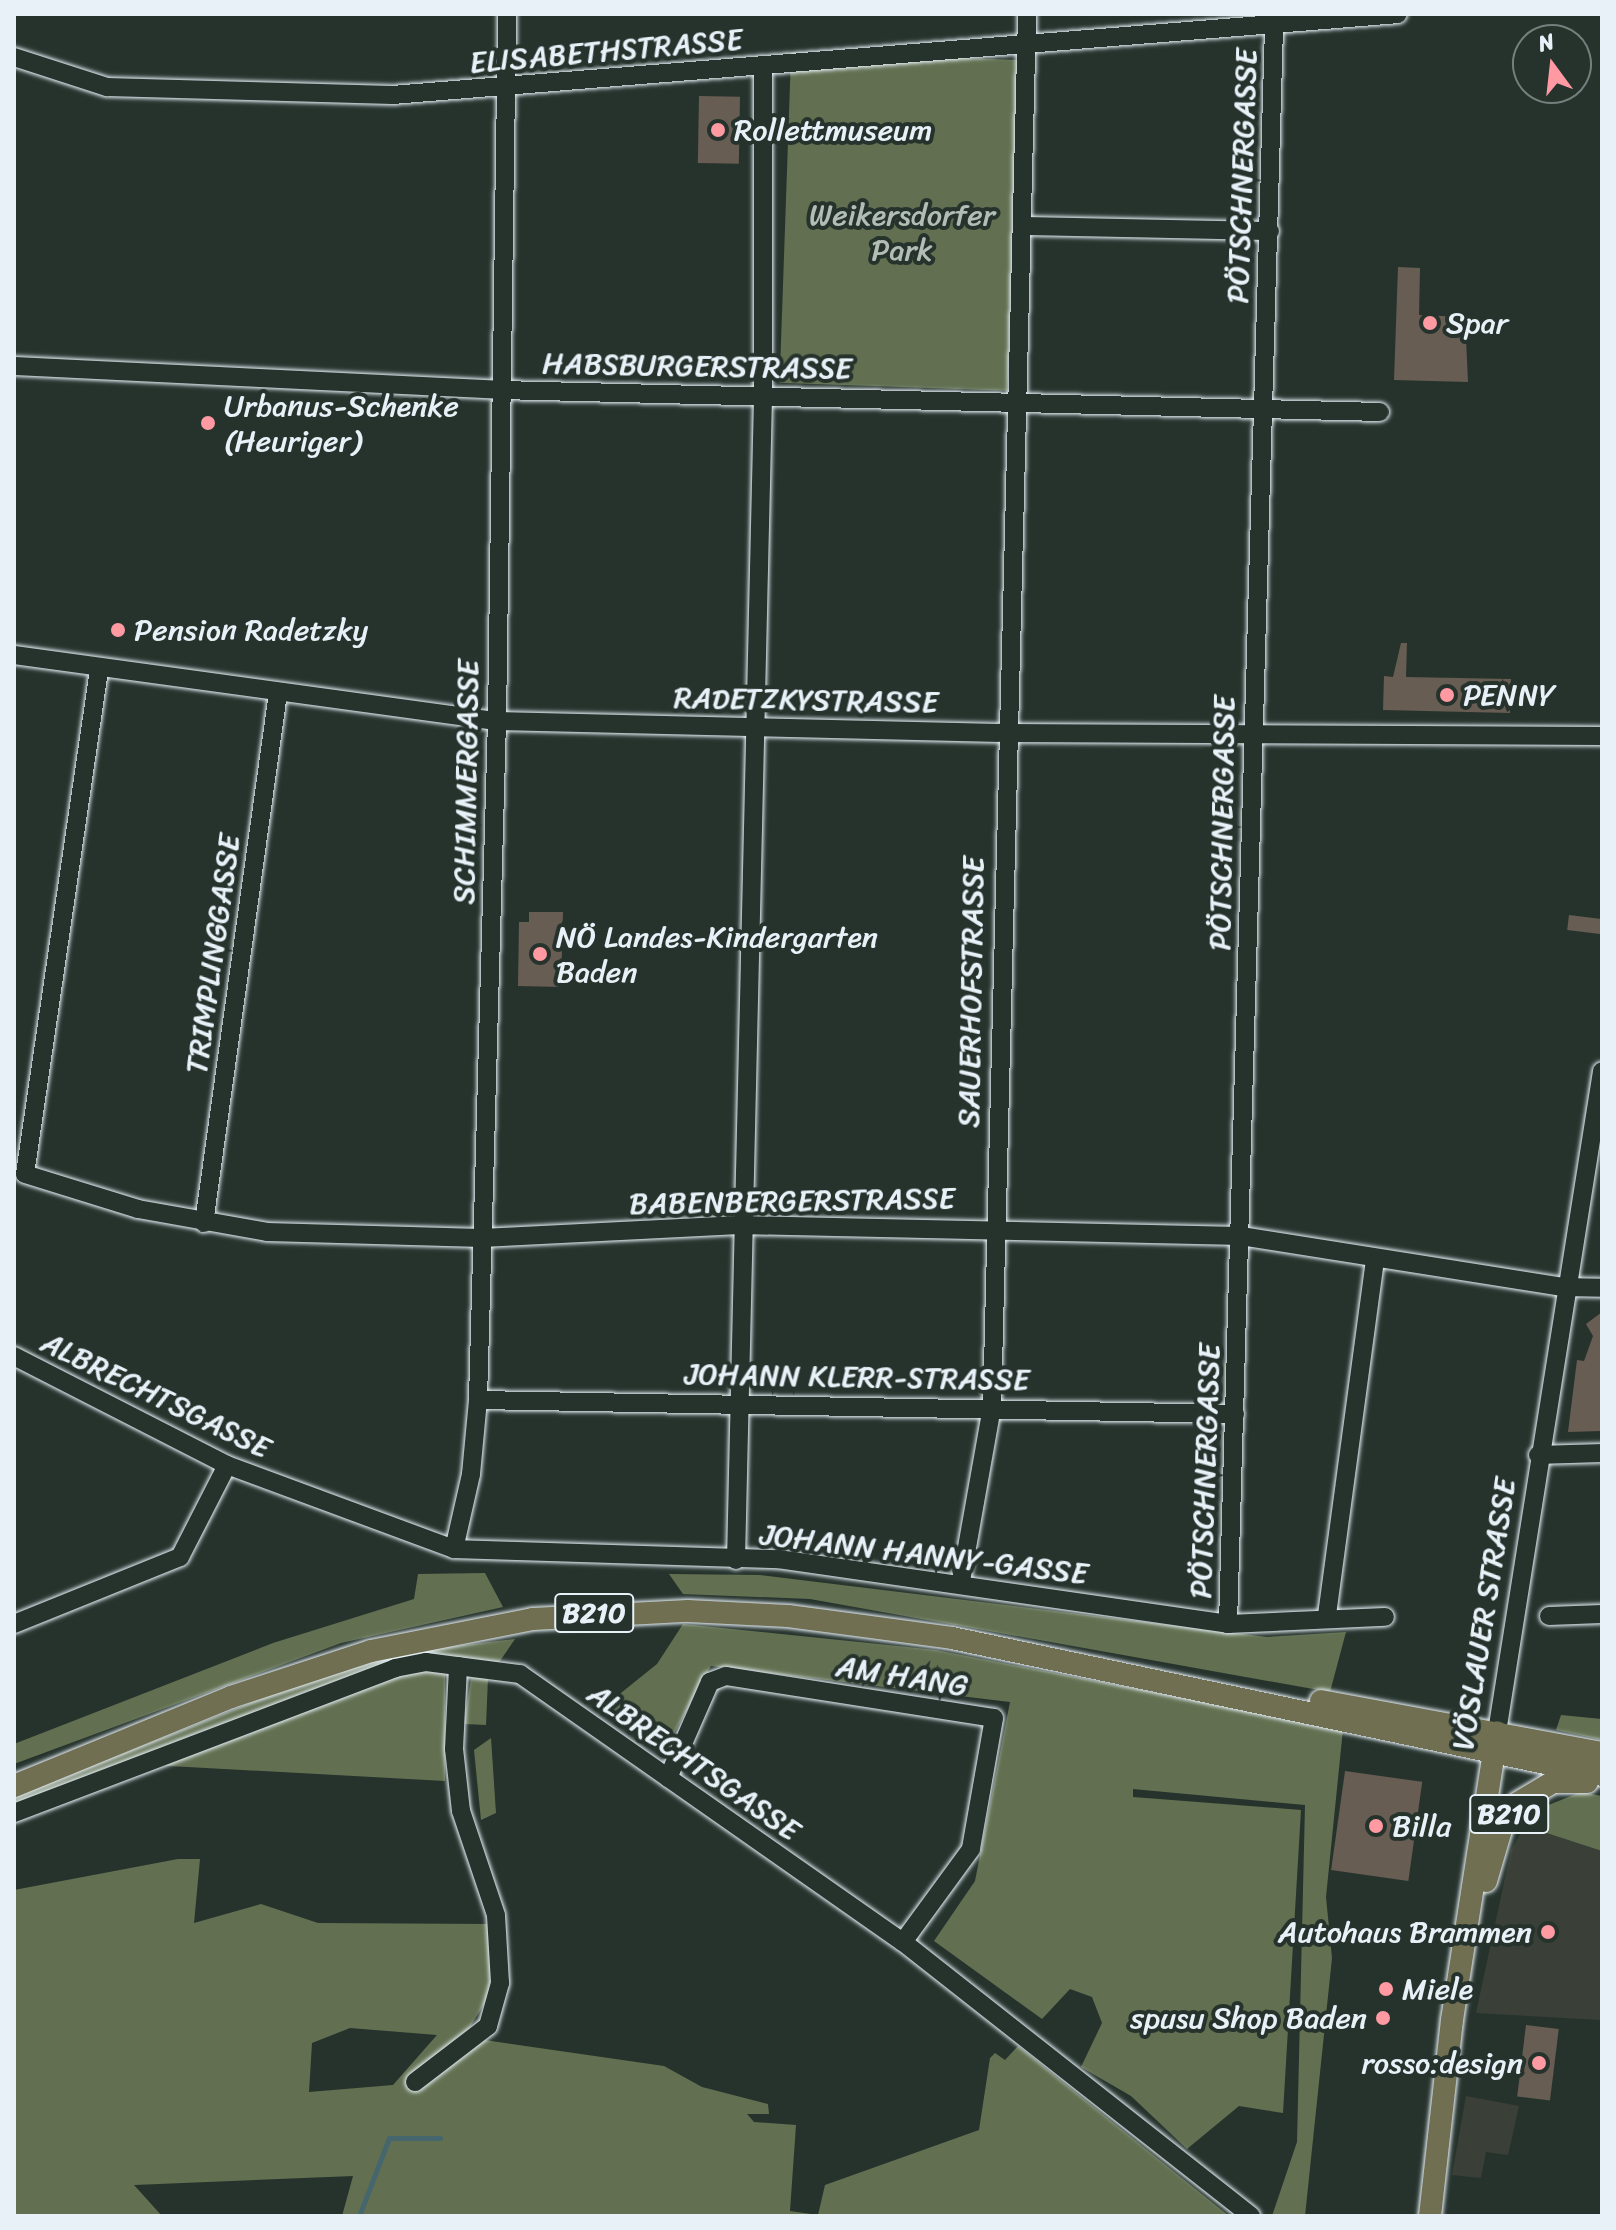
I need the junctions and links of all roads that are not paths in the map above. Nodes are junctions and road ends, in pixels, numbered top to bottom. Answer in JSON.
{"nodes":[{"id":1,"x":507,"y":14,"type":"edge"},
{"id":2,"x":1027,"y":14,"type":"edge"},
{"id":3,"x":1398,"y":14,"type":"edge"},
{"id":4,"x":1274,"y":25,"type":"junction"},
{"id":5,"x":1023,"y":45,"type":"junction"},
{"id":6,"x":14,"y":57,"type":"edge"},
{"id":7,"x":763,"y":66,"type":"junction"},
{"id":8,"x":501,"y":88,"type":"junction"},
{"id":9,"x":1023,"y":226,"type":"junction"},
{"id":10,"x":1270,"y":231,"type":"junction"},
{"id":11,"x":14,"y":366,"type":"edge"},
{"id":12,"x":500,"y":390,"type":"junction"},
{"id":13,"x":763,"y":393,"type":"junction"},
{"id":14,"x":1014,"y":402,"type":"junction"},
{"id":15,"x":1260,"y":410,"type":"junction"},
{"id":16,"x":1380,"y":412,"type":"dead end"},
{"id":17,"x":14,"y":655,"type":"edge"},
{"id":18,"x":99,"y":670,"type":"junction"},
{"id":19,"x":278,"y":693,"type":"junction"},
{"id":20,"x":497,"y":721,"type":"junction"},
{"id":21,"x":752,"y":727,"type":"junction"},
{"id":22,"x":1004,"y":733,"type":"junction"},
{"id":23,"x":1252,"y":734,"type":"junction"},
{"id":24,"x":1602,"y":736,"type":"edge"},
{"id":25,"x":1602,"y":1071,"type":"edge"},
{"id":26,"x":1599,"y":1117,"type":"edge"},
{"id":27,"x":204,"y":1223,"type":"junction"},
{"id":28,"x":740,"y":1225,"type":"junction"},
{"id":29,"x":995,"y":1227,"type":"junction"},
{"id":30,"x":1241,"y":1236,"type":"junction"},
{"id":31,"x":482,"y":1238,"type":"junction"},
{"id":32,"x":1375,"y":1259,"type":"junction"},
{"id":33,"x":1563,"y":1287,"type":"junction"},
{"id":34,"x":1602,"y":1288,"type":"edge"},
{"id":35,"x":14,"y":1356,"type":"edge"},
{"id":36,"x":478,"y":1400,"type":"junction"},
{"id":37,"x":740,"y":1402,"type":"junction"},
{"id":38,"x":992,"y":1407,"type":"junction"},
{"id":39,"x":1235,"y":1414,"type":"junction"},
{"id":40,"x":1602,"y":1453,"type":"edge"},
{"id":41,"x":1538,"y":1455,"type":"junction"},
{"id":42,"x":227,"y":1465,"type":"junction"},
{"id":43,"x":454,"y":1549,"type":"junction"},
{"id":44,"x":736,"y":1560,"type":"junction"},
{"id":45,"x":961,"y":1581,"type":"junction"},
{"id":46,"x":1602,"y":1614,"type":"edge"},
{"id":47,"x":1327,"y":1615,"type":"junction"},
{"id":48,"x":1549,"y":1616,"type":"dead end"},
{"id":49,"x":1385,"y":1617,"type":"dead end"},
{"id":50,"x":14,"y":1624,"type":"edge"},
{"id":51,"x":1228,"y":1624,"type":"junction"},
{"id":52,"x":458,"y":1666,"type":"junction"},
{"id":53,"x":1495,"y":1742,"type":"junction"},
{"id":54,"x":1602,"y":1753,"type":"edge"},
{"id":55,"x":1602,"y":1775,"type":"edge"},
{"id":56,"x":668,"y":1778,"type":"junction"},
{"id":57,"x":1602,"y":1784,"type":"edge"},
{"id":58,"x":14,"y":1786,"type":"edge"},
{"id":59,"x":14,"y":1813,"type":"edge"},
{"id":60,"x":1469,"y":1909,"type":"junction"},
{"id":61,"x":903,"y":1942,"type":"junction"},
{"id":62,"x":415,"y":2082,"type":"dead end"},
{"id":63,"x":1251,"y":2216,"type":"edge"},
{"id":64,"x":1430,"y":2216,"type":"edge"}],
"edges":[{"from":1,"to":8,"type":"street","name":"SCHIMMERGASSE"},
{"from":2,"to":5,"type":"street"},
{"from":3,"to":4,"type":"street","name":"ELISABETHSTRASSE"},
{"from":4,"to":5,"type":"street","name":"ELISABETHSTRASSE"},
{"from":4,"to":10,"type":"street","name":"PÖTSCHNERGASSE"},
{"from":5,"to":7,"type":"street","name":"ELISABETHSTRASSE"},
{"from":5,"to":9,"type":"street","name":"SAUERHOFSTRASSE"},
{"from":6,"to":8,"type":"street","name":"ELISABETHSTRASSE"},
{"from":7,"to":8,"type":"street","name":"ELISABETHSTRASSE"},
{"from":7,"to":13,"type":"street"},
{"from":8,"to":12,"type":"street","name":"SCHIMMERGASSE"},
{"from":9,"to":10,"type":"street"},
{"from":9,"to":14,"type":"street","name":"SAUERHOFSTRASSE"},
{"from":10,"to":15,"type":"street","name":"PÖTSCHNERGASSE"},
{"from":11,"to":12,"type":"street","name":"HABSBURGERSTRASSE"},
{"from":12,"to":13,"type":"street","name":"HABSBURGERSTRASSE"},
{"from":12,"to":20,"type":"street","name":"SCHIMMERGASSE"},
{"from":13,"to":14,"type":"street","name":"HABSBURGERSTRASSE"},
{"from":13,"to":21,"type":"street"},
{"from":14,"to":15,"type":"street","name":"HABSBURGERSTRASSE"},
{"from":14,"to":22,"type":"street","name":"SAUERHOFSTRASSE"},
{"from":15,"to":16,"type":"street","name":"HABSBURGERSTRASSE"},
{"from":15,"to":23,"type":"street","name":"PÖTSCHNERGASSE"},
{"from":17,"to":18,"type":"street","name":"RADETZKYSTRASSE"},
{"from":18,"to":19,"type":"street","name":"RADETZKYSTRASSE"},
{"from":18,"to":27,"type":"street","name":"BABENBERGERSTRASSE"},
{"from":19,"to":20,"type":"street","name":"RADETZKYSTRASSE"},
{"from":19,"to":27,"type":"street","name":"TRIMPLINGGASSE"},
{"from":20,"to":21,"type":"street","name":"RADETZKYSTRASSE"},
{"from":20,"to":31,"type":"street","name":"SCHIMMERGASSE"},
{"from":21,"to":22,"type":"street","name":"RADETZKYSTRASSE"},
{"from":21,"to":28,"type":"street"},
{"from":22,"to":23,"type":"street","name":"RADETZKYSTRASSE"},
{"from":22,"to":29,"type":"street","name":"SAUERHOFSTRASSE"},
{"from":23,"to":24,"type":"street","name":"RADETZKYSTRASSE"},
{"from":23,"to":30,"type":"street","name":"PÖTSCHNERGASSE"},
{"from":25,"to":26,"type":"street","name":"VÖSLAUER STRASSE"},
{"from":26,"to":33,"type":"street","name":"VÖSLAUER STRASSE"},
{"from":27,"to":31,"type":"street","name":"BABENBERGERSTRASSE"},
{"from":28,"to":29,"type":"street","name":"BABENBERGERSTRASSE"},
{"from":28,"to":31,"type":"street","name":"BABENBERGERSTRASSE"},
{"from":28,"to":37,"type":"street"},
{"from":29,"to":30,"type":"street","name":"BABENBERGERSTRASSE"},
{"from":29,"to":38,"type":"street","name":"SAUERHOFSTRASSE"},
{"from":30,"to":32,"type":"street","name":"BABENBERGERSTRASSE"},
{"from":30,"to":39,"type":"street","name":"PÖTSCHNERGASSE"},
{"from":31,"to":36,"type":"street","name":"SCHIMMERGASSE"},
{"from":32,"to":33,"type":"street","name":"BABENBERGERSTRASSE"},
{"from":32,"to":47,"type":"street"},
{"from":33,"to":34,"type":"street","name":"BABENBERGERSTRASSE"},
{"from":33,"to":41,"type":"street","name":"VÖSLAUER STRASSE"},
{"from":35,"to":42,"type":"street","name":"ALBRECHTSGASSE"},
{"from":36,"to":37,"type":"street","name":"JOHANN KLERR-STRASSE"},
{"from":36,"to":43,"type":"street","name":"SCHIMMERGASSE"},
{"from":37,"to":38,"type":"street","name":"JOHANN KLERR-STRASSE"},
{"from":37,"to":44,"type":"street"},
{"from":38,"to":39,"type":"street","name":"JOHANN KLERR-STRASSE"},
{"from":38,"to":45,"type":"street","name":"SAUERHOFSTRASSE"},
{"from":39,"to":51,"type":"street","name":"PÖTSCHNERGASSE"},
{"from":40,"to":41,"type":"street"},
{"from":41,"to":53,"type":"street","name":"VÖSLAUER STRASSE"},
{"from":42,"to":43,"type":"street","name":"ALBRECHTSGASSE"},
{"from":42,"to":50,"type":"street"},
{"from":43,"to":44,"type":"street","name":"JOHANN HANNY-GASSE"},
{"from":44,"to":45,"type":"street","name":"JOHANN HANNY-GASSE"},
{"from":45,"to":51,"type":"street","name":"JOHANN HANNY-GASSE"},
{"from":46,"to":48,"type":"street"},
{"from":47,"to":49,"type":"street","name":"JOHANN HANNY-GASSE"},
{"from":47,"to":51,"type":"street","name":"JOHANN HANNY-GASSE"},
{"from":52,"to":56,"type":"street","name":"ALBRECHTSGASSE"},
{"from":52,"to":59,"type":"street","name":"ALBRECHTSGASSE"},
{"from":52,"to":62,"type":"street"},
{"from":53,"to":54,"type":"main road","number":"B210"},
{"from":53,"to":55,"type":"main road","number":"B210"},
{"from":53,"to":58,"type":"main road","number":"B210"},
{"from":53,"to":60,"type":"main road","name":"VÖSLAUER STRASSE"},
{"from":56,"to":61,"type":"street","name":"ALBRECHTSGASSE"},
{"from":56,"to":61,"type":"street","name":"AM HANG"},
{"from":57,"to":60,"type":"main road","number":"B210"},
{"from":60,"to":64,"type":"main road","name":"VÖSLAUER STRASSE"},
{"from":61,"to":63,"type":"street","name":"ALBRECHTSGASSE"}]}
